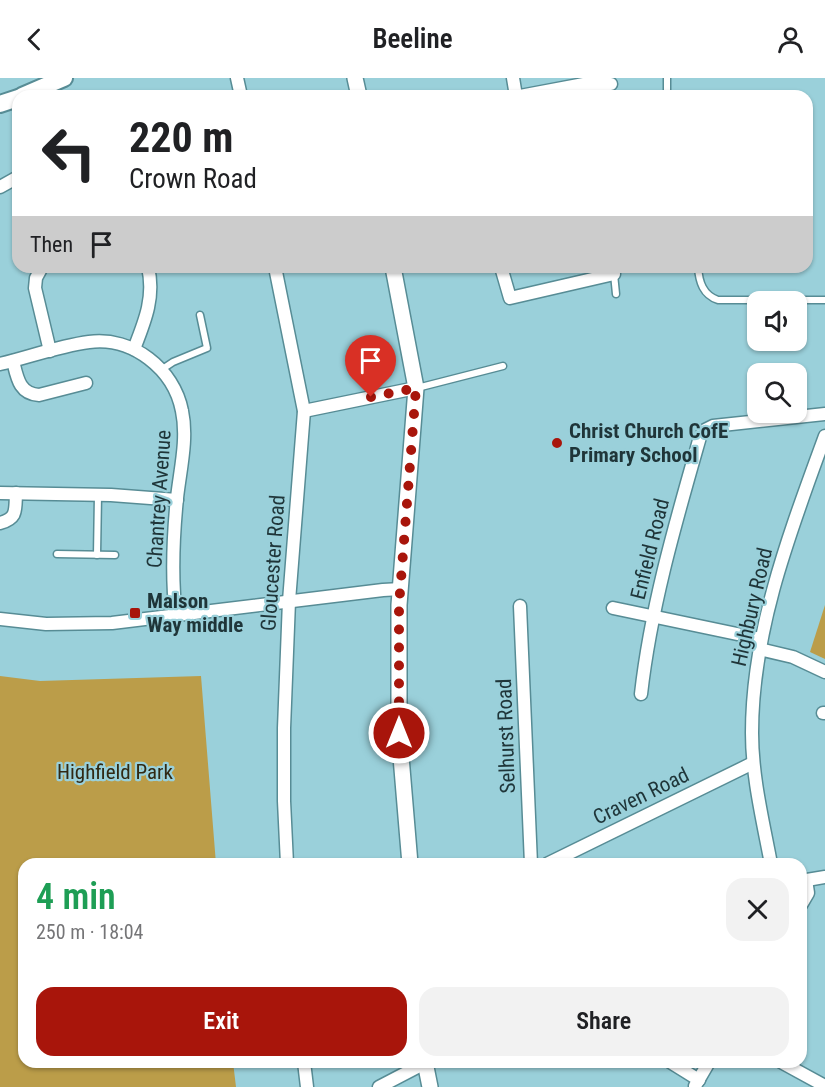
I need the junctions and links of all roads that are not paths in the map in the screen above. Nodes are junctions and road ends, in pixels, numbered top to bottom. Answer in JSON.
{"nodes":[{"id":1,"x":64,"y":78,"type":"edge"},
{"id":2,"x":612,"y":86,"type":"edge"},
{"id":3,"x":36,"y":90,"type":"edge"},
{"id":4,"x":551,"y":90,"type":"edge"},
{"id":5,"x":39,"y":273,"type":"edge"},
{"id":6,"x":149,"y":273,"type":"edge"},
{"id":7,"x":276,"y":273,"type":"edge"},
{"id":8,"x":394,"y":273,"type":"edge"},
{"id":9,"x":503,"y":273,"type":"edge"},
{"id":10,"x":606,"y":273,"type":"edge"},
{"id":11,"x":614,"y":273,"type":"edge"},
{"id":12,"x":698,"y":273,"type":"edge"},
{"id":13,"x":616,"y":294,"type":"dead end"},
{"id":14,"x":825,"y":300,"type":"edge"},
{"id":15,"x":200,"y":315,"type":"dead end"},
{"id":16,"x":134,"y":348,"type":"junction"},
{"id":17,"x":50,"y":351,"type":"junction"},
{"id":18,"x":13,"y":361,"type":"junction"},
{"id":19,"x":0,"y":364,"type":"edge"},
{"id":20,"x":503,"y":366,"type":"dead end"},
{"id":21,"x":161,"y":370,"type":"junction"},
{"id":22,"x":86,"y":383,"type":"dead end"},
{"id":23,"x":416,"y":388,"type":"junction"},
{"id":24,"x":304,"y":411,"type":"junction"},
{"id":25,"x":825,"y":414,"type":"edge"},
{"id":26,"x":825,"y":436,"type":"edge"},
{"id":27,"x":0,"y":493,"type":"edge"},
{"id":28,"x":16,"y":493,"type":"junction"},
{"id":29,"x":98,"y":494,"type":"junction"},
{"id":30,"x":177,"y":500,"type":"junction"},
{"id":31,"x":0,"y":523,"type":"edge"},
{"id":32,"x":57,"y":554,"type":"dead end"},
{"id":33,"x":97,"y":555,"type":"junction"},
{"id":34,"x":115,"y":555,"type":"dead end"},
{"id":35,"x":401,"y":590,"type":"junction"},
{"id":36,"x":289,"y":601,"type":"junction"},
{"id":37,"x":520,"y":606,"type":"dead end"},
{"id":38,"x":613,"y":608,"type":"dead end"},
{"id":39,"x":654,"y":615,"type":"junction"},
{"id":40,"x":176,"y":616,"type":"junction"},
{"id":41,"x":0,"y":619,"type":"edge"},
{"id":42,"x":760,"y":644,"type":"junction"},
{"id":43,"x":825,"y":672,"type":"edge"},
{"id":44,"x":642,"y":694,"type":"dead end"},
{"id":45,"x":753,"y":763,"type":"junction"},
{"id":46,"x":287,"y":858,"type":"edge"},
{"id":47,"x":409,"y":858,"type":"edge"},
{"id":48,"x":531,"y":858,"type":"edge"},
{"id":49,"x":559,"y":858,"type":"edge"},
{"id":50,"x":770,"y":858,"type":"edge"},
{"id":51,"x":825,"y":877,"type":"edge"},
{"id":52,"x":807,"y":880,"type":"edge"},
{"id":53,"x":305,"y":1068,"type":"edge"},
{"id":54,"x":415,"y":1068,"type":"edge"},
{"id":55,"x":427,"y":1068,"type":"edge"},
{"id":56,"x":677,"y":1068,"type":"edge"},
{"id":57,"x":706,"y":1068,"type":"edge"},
{"id":58,"x":792,"y":1068,"type":"edge"},
{"id":59,"x":697,"y":1084,"type":"edge"},
{"id":60,"x":825,"y":1086,"type":"edge"},
{"id":61,"x":307,"y":1087,"type":"edge"},
{"id":62,"x":379,"y":1087,"type":"edge"},
{"id":63,"x":430,"y":1087,"type":"edge"}],
"edges":[{"from":1,"to":3,"type":"main road"},
{"from":2,"to":4,"type":"street"},
{"from":5,"to":17,"type":"street"},
{"from":6,"to":16,"type":"street"},
{"from":7,"to":24,"type":"street","name":"Gloucester Road"},
{"from":8,"to":23,"type":"street"},
{"from":9,"to":10,"type":"street"},
{"from":11,"to":13,"type":"lane"},
{"from":12,"to":14,"type":"lane"},
{"from":15,"to":21,"type":"lane"},
{"from":16,"to":17,"type":"street","name":"Chantrey Avenue"},
{"from":16,"to":21,"type":"street","name":"Chantrey Avenue"},
{"from":17,"to":18,"type":"street","name":"Chantrey Avenue"},
{"from":18,"to":19,"type":"street","name":"Chantrey Avenue"},
{"from":18,"to":22,"type":"street"},
{"from":20,"to":23,"type":"lane"},
{"from":21,"to":30,"type":"street","name":"Chantrey Avenue"},
{"from":23,"to":24,"type":"street"},
{"from":23,"to":35,"type":"street"},
{"from":24,"to":36,"type":"street","name":"Gloucester Road"},
{"from":25,"to":39,"type":"street","name":"Enfield Road"},
{"from":26,"to":42,"type":"street","name":"Highbury Road"},
{"from":27,"to":28,"type":"street"},
{"from":28,"to":29,"type":"street"},
{"from":28,"to":31,"type":"street"},
{"from":29,"to":30,"type":"street"},
{"from":29,"to":33,"type":"lane"},
{"from":30,"to":40,"type":"street","name":"Chantrey Avenue"},
{"from":32,"to":33,"type":"lane"},
{"from":33,"to":34,"type":"lane"},
{"from":35,"to":36,"type":"street"},
{"from":35,"to":47,"type":"street"},
{"from":36,"to":40,"type":"street"},
{"from":36,"to":46,"type":"street","name":"Gloucester Road"},
{"from":37,"to":48,"type":"street","name":"Selhurst Road"},
{"from":38,"to":39,"type":"street"},
{"from":39,"to":42,"type":"street"},
{"from":39,"to":44,"type":"street","name":"Enfield Road"},
{"from":40,"to":41,"type":"street"},
{"from":42,"to":43,"type":"street"},
{"from":42,"to":45,"type":"street","name":"Highbury Road"},
{"from":45,"to":49,"type":"street","name":"Craven Road"},
{"from":45,"to":50,"type":"street","name":"Highbury Road"},
{"from":51,"to":52,"type":"street"},
{"from":53,"to":61,"type":"street"},
{"from":54,"to":62,"type":"street"},
{"from":55,"to":63,"type":"street"},
{"from":56,"to":59,"type":"street"},
{"from":57,"to":59,"type":"street"},
{"from":58,"to":60,"type":"street"}]}
